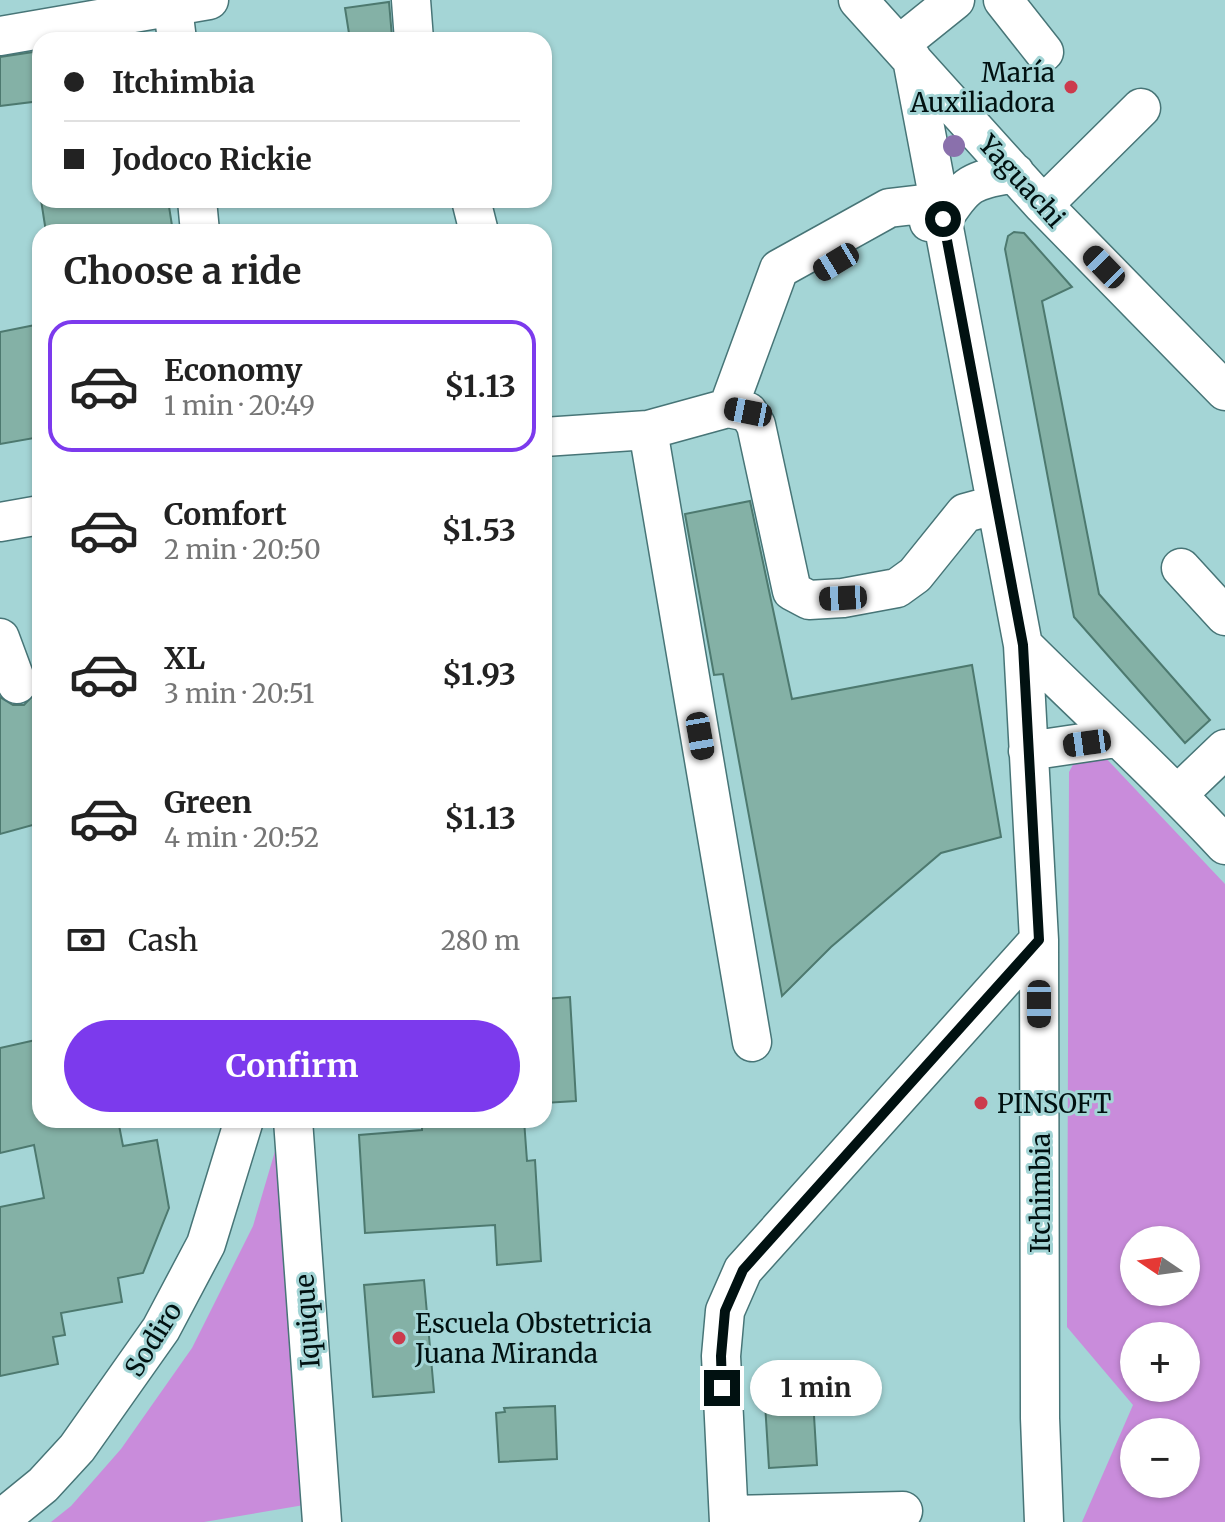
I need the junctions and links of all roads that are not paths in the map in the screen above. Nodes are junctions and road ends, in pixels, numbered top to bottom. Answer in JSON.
{"nodes":[{"id":1,"x":411,"y":0,"type":"edge"},
{"id":2,"x":858,"y":0,"type":"edge"},
{"id":3,"x":955,"y":0,"type":"edge"},
{"id":4,"x":1003,"y":0,"type":"edge"},
{"id":5,"x":183,"y":11,"type":"edge"},
{"id":6,"x":413,"y":32,"type":"edge"},
{"id":7,"x":0,"y":36,"type":"edge"},
{"id":8,"x":906,"y":52,"type":"junction"},
{"id":9,"x":1044,"y":52,"type":"dead end"},
{"id":10,"x":1141,"y":108,"type":"dead end"},
{"id":11,"x":1015,"y":173,"type":"junction"},
{"id":12,"x":1043,"y":205,"type":"junction"},
{"id":13,"x":941,"y":211,"type":"junction"},
{"id":14,"x":1225,"y":391,"type":"edge"},
{"id":15,"x":728,"y":408,"type":"junction"},
{"id":16,"x":648,"y":430,"type":"junction"},
{"id":17,"x":552,"y":436,"type":"edge"},
{"id":18,"x":994,"y":505,"type":"junction"},
{"id":19,"x":32,"y":516,"type":"edge"},
{"id":20,"x":0,"y":522,"type":"edge"},
{"id":21,"x":1181,"y":568,"type":"dead end"},
{"id":22,"x":1225,"y":616,"type":"edge"},
{"id":23,"x":0,"y":638,"type":"edge"},
{"id":24,"x":1023,"y":645,"type":"junction"},
{"id":25,"x":17,"y":684,"type":"dead end"},
{"id":26,"x":1116,"y":738,"type":"junction"},
{"id":27,"x":1225,"y":749,"type":"edge"},
{"id":28,"x":1028,"y":751,"type":"junction"},
{"id":29,"x":1178,"y":794,"type":"junction"},
{"id":30,"x":1225,"y":845,"type":"edge"},
{"id":31,"x":1039,"y":940,"type":"junction"},
{"id":32,"x":752,"y":1042,"type":"dead end"},
{"id":33,"x":242,"y":1128,"type":"edge"},
{"id":34,"x":294,"y":1128,"type":"edge"},
{"id":35,"x":903,"y":1511,"type":"dead end"},
{"id":36,"x":729,"y":1519,"type":"edge"},
{"id":37,"x":0,"y":1520,"type":"edge"},
{"id":38,"x":322,"y":1522,"type":"edge"},
{"id":39,"x":1044,"y":1522,"type":"edge"}],
"edges":[{"from":1,"to":6,"type":"street"},
{"from":2,"to":8,"type":"street","name":"Yaguachi"},
{"from":3,"to":8,"type":"street"},
{"from":4,"to":9,"type":"street"},
{"from":5,"to":7,"type":"street"},
{"from":8,"to":11,"type":"street","name":"Yaguachi"},
{"from":8,"to":13,"type":"street","name":"Itchimbia"},
{"from":10,"to":12,"type":"street"},
{"from":11,"to":12,"type":"street","name":"Yaguachi"},
{"from":11,"to":13,"type":"street"},
{"from":12,"to":14,"type":"street","name":"Yaguachi"},
{"from":13,"to":15,"type":"street"},
{"from":13,"to":18,"type":"street","name":"Itchimbia"},
{"from":15,"to":16,"type":"street"},
{"from":15,"to":18,"type":"street"},
{"from":16,"to":17,"type":"street"},
{"from":16,"to":32,"type":"street"},
{"from":18,"to":24,"type":"street","name":"Itchimbia"},
{"from":19,"to":20,"type":"street"},
{"from":21,"to":22,"type":"street"},
{"from":23,"to":25,"type":"street"},
{"from":24,"to":26,"type":"street"},
{"from":24,"to":28,"type":"street","name":"Itchimbia"},
{"from":26,"to":28,"type":"street"},
{"from":26,"to":29,"type":"street"},
{"from":27,"to":29,"type":"street"},
{"from":28,"to":31,"type":"street","name":"Itchimbia"},
{"from":29,"to":30,"type":"street"},
{"from":31,"to":36,"type":"street"},
{"from":31,"to":39,"type":"street","name":"Itchimbia"},
{"from":33,"to":37,"type":"street","name":"Sodiro"},
{"from":34,"to":38,"type":"street","name":"Iquique"},
{"from":35,"to":36,"type":"street"}]}
